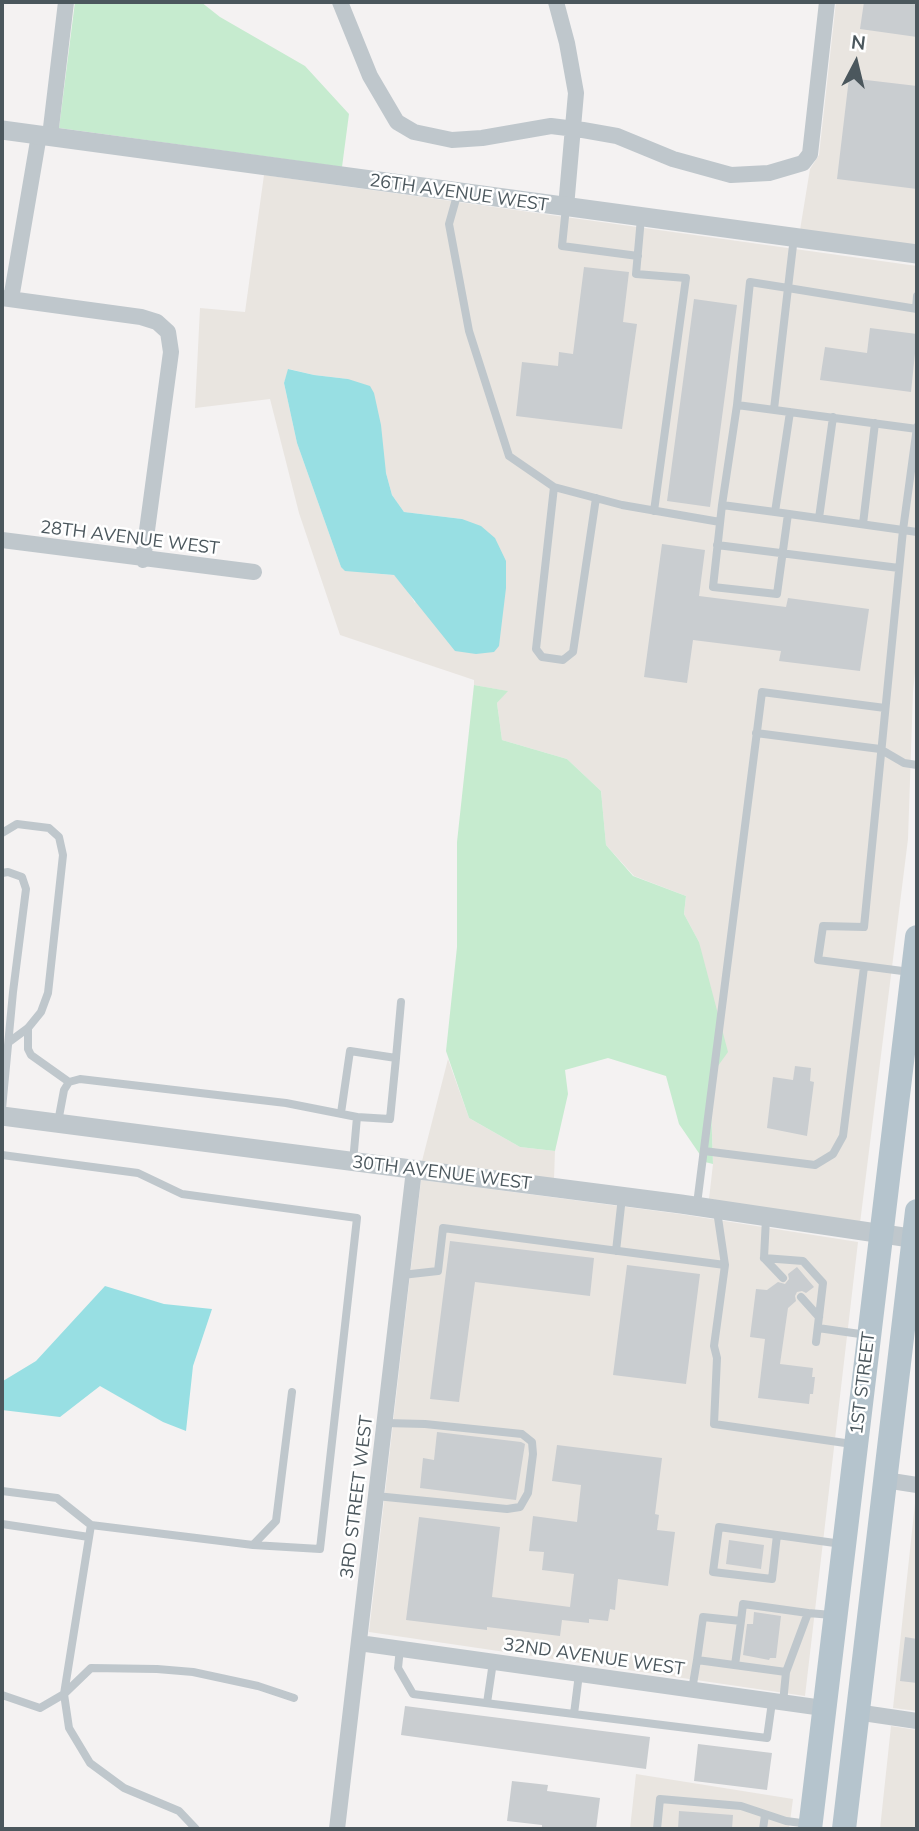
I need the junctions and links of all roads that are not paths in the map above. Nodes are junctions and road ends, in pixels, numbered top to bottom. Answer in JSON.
{"nodes":[{"id":1,"x":66,"y":2,"type":"edge"},
{"id":2,"x":340,"y":2,"type":"edge"},
{"id":3,"x":556,"y":2,"type":"edge"},
{"id":4,"x":827,"y":2,"type":"edge"},
{"id":5,"x":573,"y":129,"type":"junction"},
{"id":6,"x":2,"y":130,"type":"edge"},
{"id":7,"x":44,"y":135,"type":"junction"},
{"id":8,"x":458,"y":192,"type":"junction"},
{"id":9,"x":566,"y":207,"type":"junction"},
{"id":10,"x":641,"y":218,"type":"junction"},
{"id":11,"x":794,"y":237,"type":"junction"},
{"id":12,"x":917,"y":254,"type":"edge"},
{"id":13,"x":638,"y":256,"type":"junction"},
{"id":14,"x":788,"y":288,"type":"junction"},
{"id":15,"x":917,"y":296,"type":"edge"},
{"id":16,"x":6,"y":298,"type":"edge"},
{"id":17,"x":916,"y":309,"type":"edge"},
{"id":18,"x":737,"y":405,"type":"junction"},
{"id":19,"x":774,"y":410,"type":"junction"},
{"id":20,"x":790,"y":412,"type":"junction"},
{"id":21,"x":833,"y":418,"type":"junction"},
{"id":22,"x":874,"y":423,"type":"junction"},
{"id":23,"x":917,"y":428,"type":"edge"},
{"id":24,"x":554,"y":487,"type":"junction"},
{"id":25,"x":596,"y":498,"type":"junction"},
{"id":26,"x":722,"y":505,"type":"junction"},
{"id":27,"x":654,"y":510,"type":"junction"},
{"id":28,"x":775,"y":512,"type":"junction"},
{"id":29,"x":788,"y":514,"type":"junction"},
{"id":30,"x":819,"y":518,"type":"junction"},
{"id":31,"x":720,"y":522,"type":"junction"},
{"id":32,"x":863,"y":524,"type":"junction"},
{"id":33,"x":903,"y":530,"type":"junction"},
{"id":34,"x":917,"y":532,"type":"edge"},
{"id":35,"x":2,"y":541,"type":"edge"},
{"id":36,"x":717,"y":545,"type":"junction"},
{"id":37,"x":783,"y":554,"type":"junction"},
{"id":38,"x":143,"y":560,"type":"junction"},
{"id":39,"x":900,"y":568,"type":"junction"},
{"id":40,"x":254,"y":572,"type":"dead end"},
{"id":41,"x":885,"y":708,"type":"junction"},
{"id":42,"x":756,"y":733,"type":"junction"},
{"id":43,"x":880,"y":749,"type":"junction"},
{"id":44,"x":917,"y":765,"type":"edge"},
{"id":45,"x":2,"y":833,"type":"edge"},
{"id":46,"x":2,"y":873,"type":"edge"},
{"id":47,"x":917,"y":937,"type":"edge"},
{"id":48,"x":864,"y":967,"type":"junction"},
{"id":49,"x":913,"y":972,"type":"junction"},
{"id":50,"x":401,"y":1002,"type":"dead end"},
{"id":51,"x":28,"y":1028,"type":"junction"},
{"id":52,"x":9,"y":1042,"type":"junction"},
{"id":53,"x":396,"y":1058,"type":"junction"},
{"id":54,"x":69,"y":1082,"type":"junction"},
{"id":55,"x":2,"y":1109,"type":"edge"},
{"id":56,"x":341,"y":1114,"type":"junction"},
{"id":57,"x":2,"y":1116,"type":"edge"},
{"id":58,"x":357,"y":1117,"type":"junction"},
{"id":59,"x":58,"y":1123,"type":"junction"},
{"id":60,"x":704,"y":1151,"type":"junction"},
{"id":61,"x":2,"y":1155,"type":"edge"},
{"id":62,"x":353,"y":1162,"type":"junction"},
{"id":63,"x":414,"y":1170,"type":"junction"},
{"id":64,"x":622,"y":1197,"type":"junction"},
{"id":65,"x":696,"y":1207,"type":"junction"},
{"id":66,"x":717,"y":1210,"type":"junction"},
{"id":67,"x":917,"y":1211,"type":"edge"},
{"id":68,"x":766,"y":1218,"type":"junction"},
{"id":69,"x":881,"y":1234,"type":"junction"},
{"id":70,"x":916,"y":1239,"type":"edge"},
{"id":71,"x":616,"y":1251,"type":"junction"},
{"id":72,"x":764,"y":1258,"type":"junction"},
{"id":73,"x":725,"y":1265,"type":"junction"},
{"id":74,"x":402,"y":1275,"type":"junction"},
{"id":75,"x":783,"y":1278,"type":"dead end"},
{"id":76,"x":801,"y":1297,"type":"dead end"},
{"id":77,"x":819,"y":1317,"type":"junction"},
{"id":78,"x":818,"y":1328,"type":"junction"},
{"id":79,"x":869,"y":1336,"type":"junction"},
{"id":80,"x":816,"y":1342,"type":"dead end"},
{"id":81,"x":292,"y":1392,"type":"dead end"},
{"id":82,"x":385,"y":1423,"type":"junction"},
{"id":83,"x":855,"y":1444,"type":"junction"},
{"id":84,"x":885,"y":1480,"type":"junction"},
{"id":85,"x":917,"y":1485,"type":"edge"},
{"id":86,"x":2,"y":1491,"type":"edge"},
{"id":87,"x":376,"y":1496,"type":"junction"},
{"id":88,"x":2,"y":1524,"type":"edge"},
{"id":89,"x":90,"y":1525,"type":"junction"},
{"id":90,"x":777,"y":1535,"type":"junction"},
{"id":91,"x":89,"y":1537,"type":"junction"},
{"id":92,"x":843,"y":1544,"type":"junction"},
{"id":93,"x":253,"y":1545,"type":"junction"},
{"id":94,"x":808,"y":1613,"type":"junction"},
{"id":95,"x":835,"y":1615,"type":"junction"},
{"id":96,"x":741,"y":1621,"type":"junction"},
{"id":97,"x":359,"y":1643,"type":"junction"},
{"id":98,"x":400,"y":1648,"type":"junction"},
{"id":99,"x":697,"y":1660,"type":"junction"},
{"id":100,"x":493,"y":1662,"type":"junction"},
{"id":101,"x":735,"y":1665,"type":"junction"},
{"id":102,"x":786,"y":1672,"type":"junction"},
{"id":103,"x":579,"y":1674,"type":"junction"},
{"id":104,"x":692,"y":1690,"type":"junction"},
{"id":105,"x":64,"y":1694,"type":"junction"},
{"id":106,"x":2,"y":1695,"type":"edge"},
{"id":107,"x":293,"y":1698,"type":"dead end"},
{"id":108,"x":777,"y":1702,"type":"junction"},
{"id":109,"x":487,"y":1703,"type":"junction"},
{"id":110,"x":823,"y":1710,"type":"junction"},
{"id":111,"x":856,"y":1712,"type":"junction"},
{"id":112,"x":574,"y":1714,"type":"junction"},
{"id":113,"x":917,"y":1721,"type":"edge"},
{"id":114,"x":765,"y":1815,"type":"junction"},
{"id":115,"x":815,"y":1827,"type":"edge"},
{"id":116,"x":196,"y":1829,"type":"edge"},
{"id":117,"x":337,"y":1829,"type":"edge"},
{"id":118,"x":657,"y":1829,"type":"edge"},
{"id":119,"x":764,"y":1829,"type":"edge"},
{"id":120,"x":844,"y":1829,"type":"edge"}],
"edges":[{"from":1,"to":7,"type":"street"},
{"from":2,"to":5,"type":"street"},
{"from":3,"to":5,"type":"street"},
{"from":4,"to":5,"type":"street"},
{"from":5,"to":9,"type":"street"},
{"from":6,"to":7,"type":"street","name":"26TH AVENUE WEST"},
{"from":7,"to":8,"type":"street","name":"26TH AVENUE WEST"},
{"from":7,"to":16,"type":"street"},
{"from":8,"to":9,"type":"street","name":"26TH AVENUE WEST"},
{"from":8,"to":24,"type":"lane"},
{"from":9,"to":10,"type":"street","name":"26TH AVENUE WEST"},
{"from":9,"to":13,"type":"lane"},
{"from":10,"to":11,"type":"street","name":"26TH AVENUE WEST"},
{"from":10,"to":13,"type":"lane"},
{"from":11,"to":12,"type":"street","name":"26TH AVENUE WEST"},
{"from":11,"to":14,"type":"lane"},
{"from":13,"to":27,"type":"lane"},
{"from":14,"to":17,"type":"lane"},
{"from":14,"to":18,"type":"lane"},
{"from":14,"to":19,"type":"lane"},
{"from":15,"to":17,"type":"lane"},
{"from":16,"to":38,"type":"street"},
{"from":18,"to":19,"type":"lane"},
{"from":18,"to":26,"type":"lane"},
{"from":19,"to":20,"type":"lane"},
{"from":20,"to":21,"type":"lane"},
{"from":20,"to":28,"type":"lane"},
{"from":21,"to":22,"type":"lane"},
{"from":21,"to":30,"type":"lane"},
{"from":22,"to":23,"type":"lane"},
{"from":22,"to":32,"type":"lane"},
{"from":23,"to":33,"type":"lane"},
{"from":24,"to":25,"type":"lane"},
{"from":24,"to":25,"type":"lane"},
{"from":25,"to":27,"type":"lane"},
{"from":26,"to":28,"type":"lane"},
{"from":26,"to":31,"type":"lane"},
{"from":27,"to":31,"type":"lane"},
{"from":28,"to":29,"type":"lane"},
{"from":29,"to":30,"type":"lane"},
{"from":29,"to":37,"type":"lane"},
{"from":30,"to":32,"type":"lane"},
{"from":31,"to":36,"type":"lane"},
{"from":32,"to":33,"type":"lane"},
{"from":33,"to":34,"type":"lane"},
{"from":33,"to":39,"type":"lane"},
{"from":35,"to":38,"type":"street","name":"28TH AVENUE WEST"},
{"from":36,"to":37,"type":"lane"},
{"from":36,"to":37,"type":"lane"},
{"from":37,"to":39,"type":"lane"},
{"from":38,"to":40,"type":"street","name":"28TH AVENUE WEST"},
{"from":39,"to":41,"type":"lane"},
{"from":41,"to":42,"type":"lane"},
{"from":41,"to":43,"type":"lane"},
{"from":42,"to":43,"type":"lane"},
{"from":42,"to":60,"type":"lane"},
{"from":43,"to":44,"type":"lane"},
{"from":43,"to":48,"type":"lane"},
{"from":45,"to":51,"type":"lane"},
{"from":46,"to":52,"type":"lane"},
{"from":47,"to":49,"type":"main road","name":"1ST STREET"},
{"from":48,"to":49,"type":"lane"},
{"from":48,"to":60,"type":"lane"},
{"from":49,"to":69,"type":"main road","name":"1ST STREET"},
{"from":50,"to":53,"type":"lane"},
{"from":51,"to":52,"type":"lane"},
{"from":51,"to":54,"type":"lane"},
{"from":52,"to":55,"type":"lane"},
{"from":53,"to":56,"type":"lane"},
{"from":53,"to":58,"type":"lane"},
{"from":54,"to":56,"type":"lane"},
{"from":54,"to":59,"type":"lane"},
{"from":56,"to":58,"type":"lane"},
{"from":57,"to":59,"type":"street","name":"30TH AVENUE WEST"},
{"from":58,"to":62,"type":"lane"},
{"from":59,"to":62,"type":"street","name":"30TH AVENUE WEST"},
{"from":60,"to":65,"type":"lane"},
{"from":61,"to":93,"type":"lane"},
{"from":62,"to":63,"type":"street","name":"30TH AVENUE WEST"},
{"from":63,"to":64,"type":"street","name":"30TH AVENUE WEST"},
{"from":63,"to":74,"type":"street","name":"3RD STREET WEST"},
{"from":64,"to":65,"type":"street","name":"30TH AVENUE WEST"},
{"from":64,"to":71,"type":"lane"},
{"from":65,"to":66,"type":"street","name":"30TH AVENUE WEST"},
{"from":66,"to":68,"type":"street","name":"30TH AVENUE WEST"},
{"from":66,"to":73,"type":"lane"},
{"from":67,"to":70,"type":"main road","name":"1ST STREET"},
{"from":68,"to":69,"type":"street","name":"30TH AVENUE WEST"},
{"from":68,"to":72,"type":"lane"},
{"from":69,"to":70,"type":"street","name":"30TH AVENUE WEST"},
{"from":69,"to":79,"type":"main road","name":"1ST STREET"},
{"from":70,"to":84,"type":"main road","name":"1ST STREET"},
{"from":71,"to":73,"type":"lane"},
{"from":71,"to":74,"type":"lane"},
{"from":72,"to":75,"type":"lane"},
{"from":72,"to":77,"type":"lane"},
{"from":73,"to":83,"type":"lane"},
{"from":74,"to":82,"type":"street","name":"3RD STREET WEST"},
{"from":76,"to":77,"type":"lane"},
{"from":77,"to":78,"type":"lane"},
{"from":78,"to":79,"type":"lane"},
{"from":78,"to":80,"type":"lane"},
{"from":79,"to":83,"type":"main road","name":"1ST STREET"},
{"from":81,"to":93,"type":"lane"},
{"from":82,"to":87,"type":"street","name":"3RD STREET WEST"},
{"from":82,"to":87,"type":"lane"},
{"from":83,"to":92,"type":"main road","name":"1ST STREET"},
{"from":84,"to":85,"type":"street"},
{"from":84,"to":111,"type":"main road","name":"1ST STREET"},
{"from":86,"to":89,"type":"lane"},
{"from":87,"to":97,"type":"street","name":"3RD STREET WEST"},
{"from":88,"to":91,"type":"lane"},
{"from":89,"to":91,"type":"lane"},
{"from":89,"to":93,"type":"lane"},
{"from":90,"to":90,"type":"lane"},
{"from":90,"to":92,"type":"lane"},
{"from":91,"to":105,"type":"lane"},
{"from":92,"to":95,"type":"main road","name":"1ST STREET"},
{"from":94,"to":95,"type":"lane"},
{"from":94,"to":96,"type":"lane"},
{"from":94,"to":102,"type":"lane"},
{"from":95,"to":110,"type":"main road","name":"1ST STREET"},
{"from":96,"to":99,"type":"lane"},
{"from":96,"to":101,"type":"lane"},
{"from":97,"to":98,"type":"street","name":"32ND AVENUE WEST"},
{"from":97,"to":117,"type":"street","name":"3RD STREET WEST"},
{"from":98,"to":100,"type":"street","name":"32ND AVENUE WEST"},
{"from":98,"to":109,"type":"lane"},
{"from":99,"to":101,"type":"lane"},
{"from":99,"to":104,"type":"lane"},
{"from":100,"to":103,"type":"street","name":"32ND AVENUE WEST"},
{"from":100,"to":109,"type":"lane"},
{"from":101,"to":102,"type":"lane"},
{"from":102,"to":108,"type":"lane"},
{"from":103,"to":104,"type":"street","name":"32ND AVENUE WEST"},
{"from":103,"to":112,"type":"lane"},
{"from":104,"to":108,"type":"street","name":"32ND AVENUE WEST"},
{"from":105,"to":106,"type":"lane"},
{"from":105,"to":107,"type":"lane"},
{"from":105,"to":116,"type":"lane"},
{"from":108,"to":110,"type":"street","name":"32ND AVENUE WEST"},
{"from":108,"to":112,"type":"lane"},
{"from":109,"to":112,"type":"lane"},
{"from":110,"to":115,"type":"main road","name":"1ST STREET"},
{"from":111,"to":113,"type":"street"},
{"from":111,"to":120,"type":"main road","name":"1ST STREET"},
{"from":114,"to":115,"type":"lane"},
{"from":114,"to":118,"type":"lane"},
{"from":114,"to":119,"type":"lane"}]}
